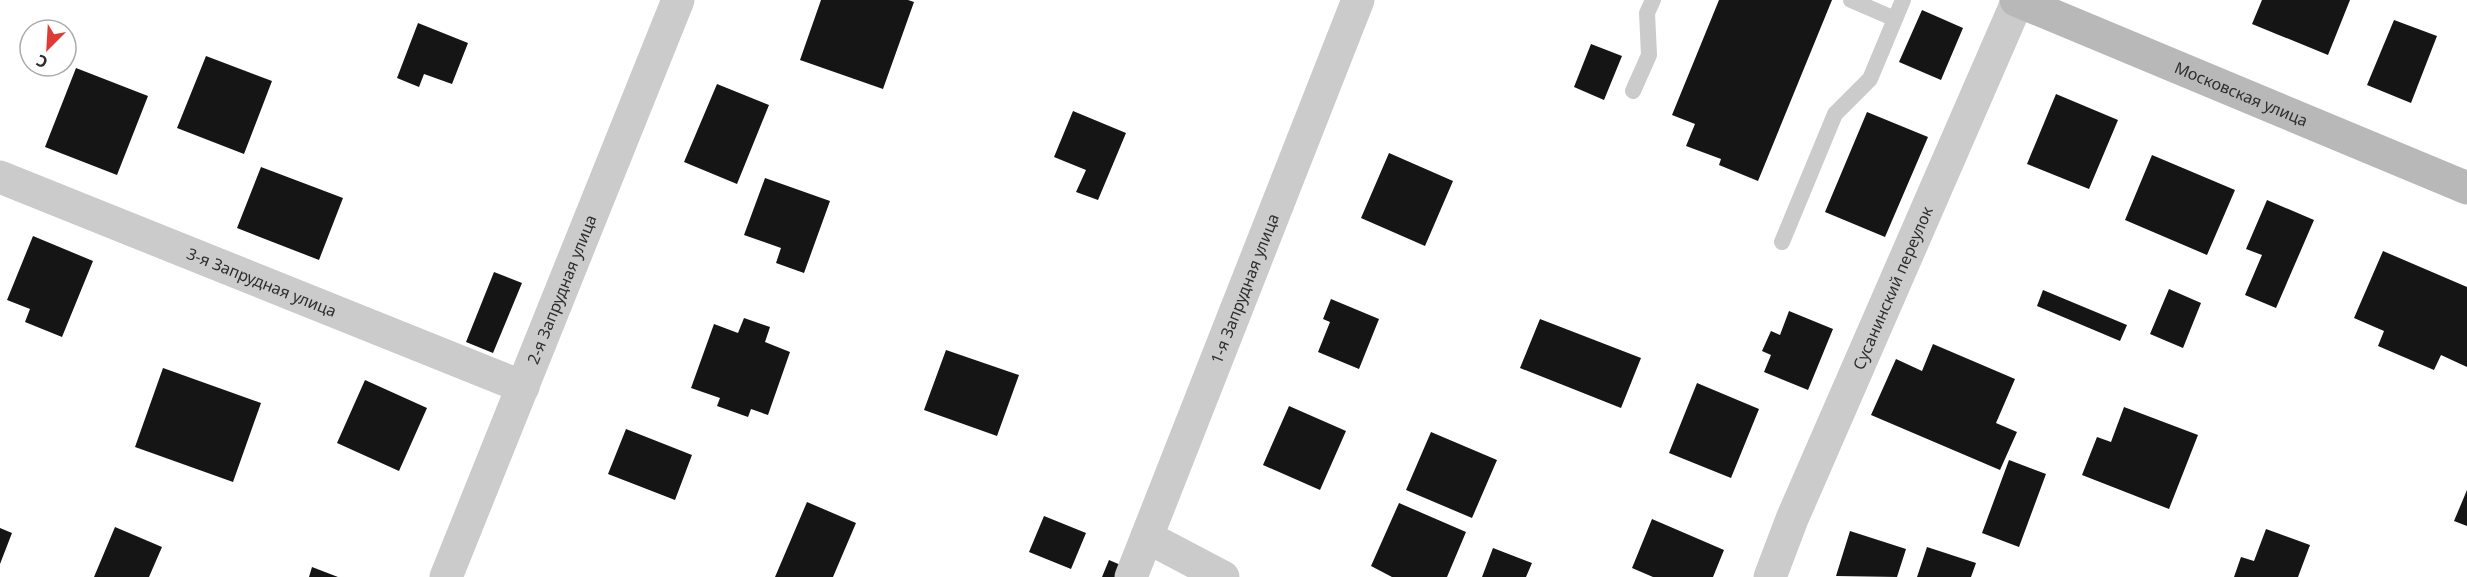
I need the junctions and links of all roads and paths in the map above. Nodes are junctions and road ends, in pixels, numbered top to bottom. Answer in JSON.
{"nodes":[{"id":1,"x":678,"y":0,"type":"edge"},
{"id":2,"x":1358,"y":0,"type":"edge"},
{"id":3,"x":1653,"y":0,"type":"edge"},
{"id":4,"x":1851,"y":0,"type":"edge"},
{"id":5,"x":1903,"y":0,"type":"edge"},
{"id":6,"x":2017,"y":0,"type":"edge"},
{"id":7,"x":1895,"y":19,"type":"junction"},
{"id":8,"x":1633,"y":91,"type":"dead end"},
{"id":9,"x":0,"y":177,"type":"edge"},
{"id":10,"x":2467,"y":188,"type":"edge"},
{"id":11,"x":1782,"y":242,"type":"dead end"},
{"id":12,"x":523,"y":387,"type":"junction"},
{"id":13,"x":1147,"y":537,"type":"junction"},
{"id":14,"x":446,"y":577,"type":"edge"},
{"id":15,"x":1131,"y":577,"type":"edge"},
{"id":16,"x":1223,"y":577,"type":"edge"},
{"id":17,"x":1770,"y":577,"type":"edge"}],
"edges":[{"from":1,"to":12,"type":"street","name":"2-я Запрудная улица"},
{"from":2,"to":13,"type":"street","name":"1-я Запрудная улица"},
{"from":3,"to":8,"type":"lane"},
{"from":4,"to":7,"type":"lane"},
{"from":5,"to":7,"type":"lane"},
{"from":6,"to":10,"type":"street","name":"Московская улица"},
{"from":6,"to":17,"type":"street","name":"Сусанинский переулок"},
{"from":7,"to":11,"type":"lane"},
{"from":9,"to":12,"type":"street","name":"3-я Запрудная улица"},
{"from":12,"to":14,"type":"street","name":"2-я Запрудная улица"},
{"from":13,"to":15,"type":"street","name":"1-я Запрудная улица"},
{"from":13,"to":16,"type":"street"}]}
